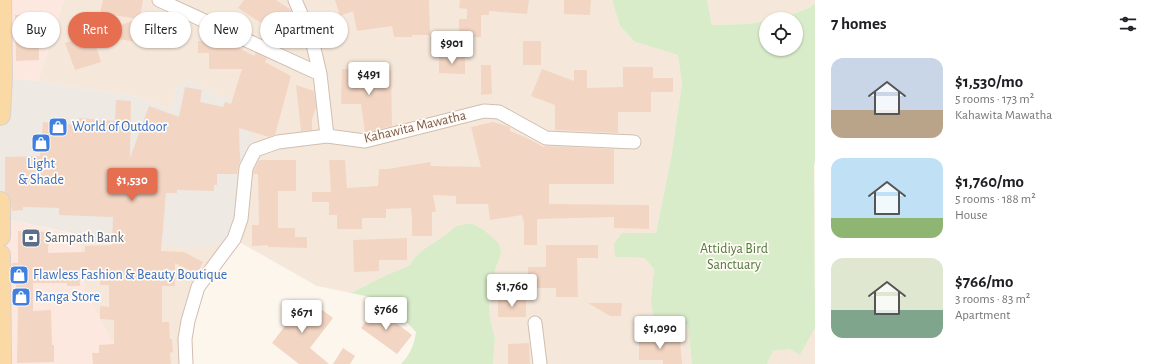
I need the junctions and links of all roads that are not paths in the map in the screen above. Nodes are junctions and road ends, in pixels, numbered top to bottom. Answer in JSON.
{"nodes":[{"id":1,"x":1,"y":0,"type":"edge"},
{"id":2,"x":159,"y":0,"type":"edge"},
{"id":3,"x":297,"y":0,"type":"edge"},
{"id":4,"x":320,"y":74,"type":"junction"},
{"id":5,"x":0,"y":115,"type":"edge"},
{"id":6,"x":327,"y":136,"type":"junction"},
{"id":7,"x":634,"y":142,"type":"dead end"},
{"id":8,"x":0,"y":202,"type":"edge"},
{"id":9,"x":0,"y":236,"type":"edge"},
{"id":10,"x":0,"y":255,"type":"edge"},
{"id":11,"x":535,"y":324,"type":"dead end"},
{"id":12,"x":1,"y":364,"type":"edge"},
{"id":13,"x":186,"y":364,"type":"edge"},
{"id":14,"x":540,"y":364,"type":"edge"}],
"edges":[{"from":1,"to":5,"type":"main road"},
{"from":2,"to":4,"type":"street"},
{"from":3,"to":4,"type":"street"},
{"from":4,"to":6,"type":"street"},
{"from":6,"to":7,"type":"street","name":"Kahawita Mawatha"},
{"from":6,"to":13,"type":"street","name":"Kahawita Mawatha"},
{"from":8,"to":9,"type":"main road"},
{"from":10,"to":12,"type":"main road"},
{"from":11,"to":14,"type":"street"}]}
